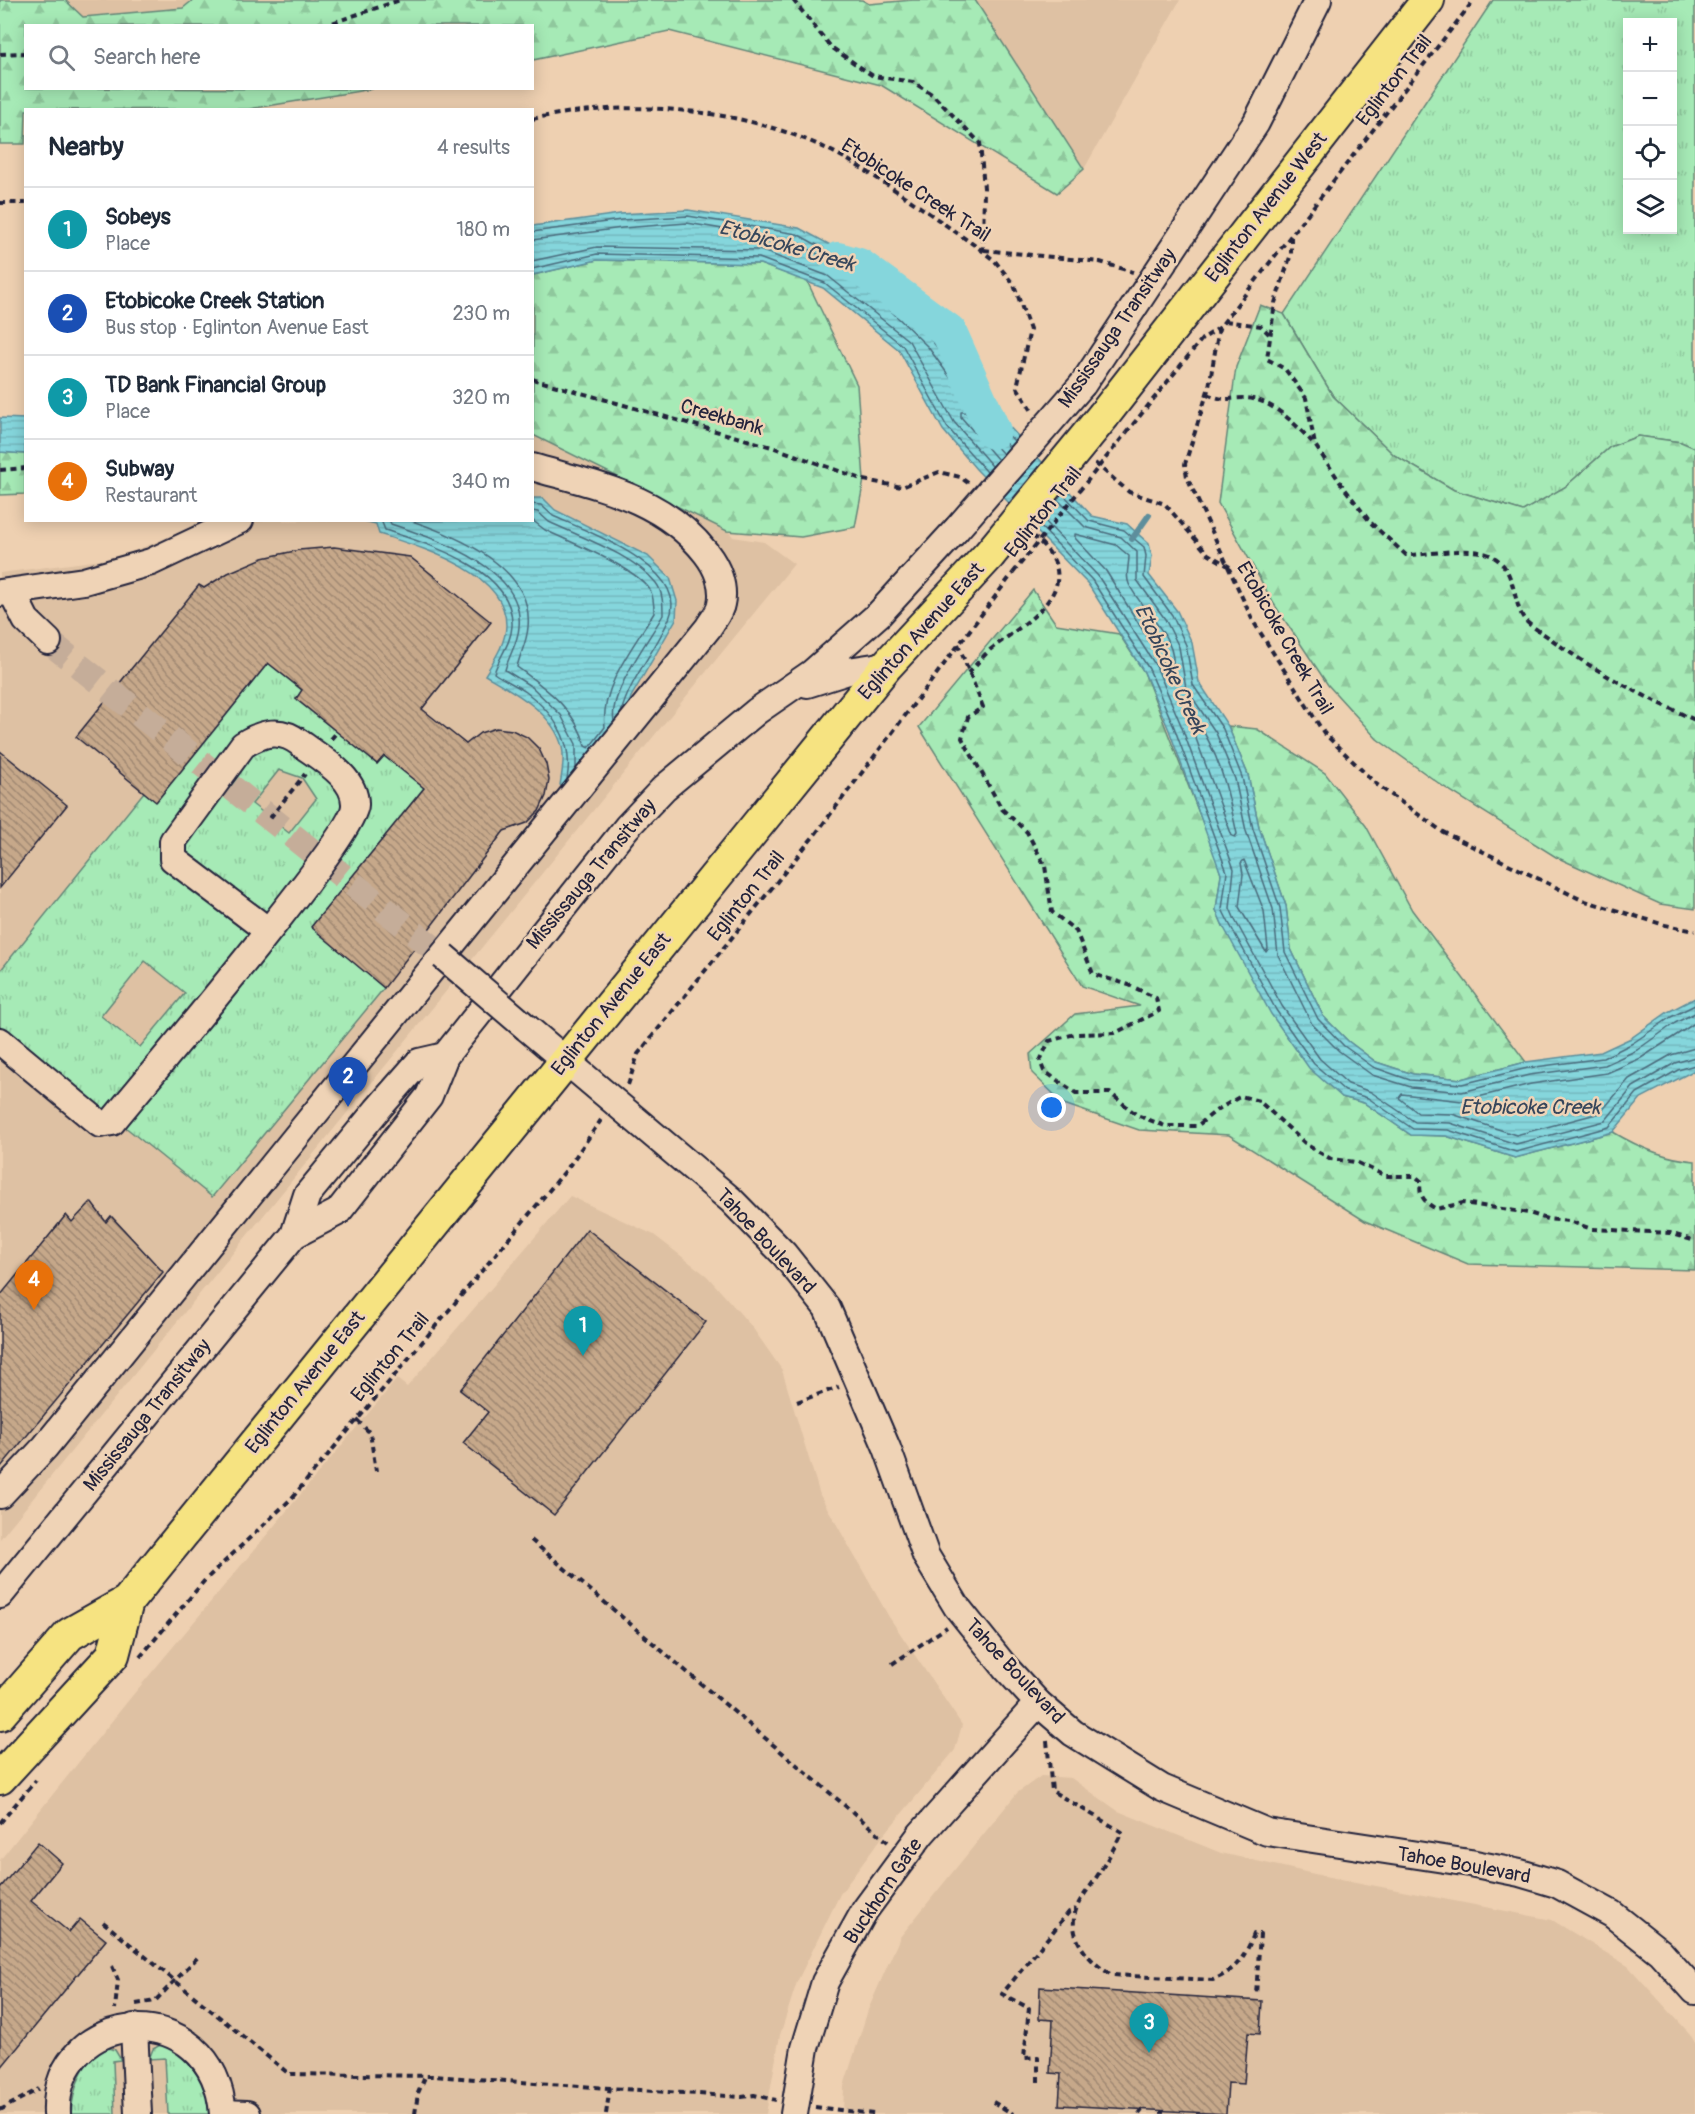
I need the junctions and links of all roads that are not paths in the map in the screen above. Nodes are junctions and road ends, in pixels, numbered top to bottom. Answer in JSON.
{"nodes":[{"id":1,"x":1318,"y":0,"type":"edge"},
{"id":2,"x":1428,"y":0,"type":"edge"},
{"id":3,"x":1115,"y":424,"type":"joint"},
{"id":4,"x":534,"y":468,"type":"edge"},
{"id":5,"x":236,"y":522,"type":"edge"},
{"id":6,"x":6,"y":592,"type":"edge"},
{"id":7,"x":48,"y":640,"type":"tunnel mouth"},
{"id":8,"x":887,"y":665,"type":"junction"},
{"id":9,"x":757,"y":711,"type":"junction"},
{"id":10,"x":267,"y":930,"type":"junction"},
{"id":11,"x":443,"y":956,"type":"junction"},
{"id":12,"x":0,"y":1041,"type":"edge"},
{"id":13,"x":445,"y":1056,"type":"junction"},
{"id":14,"x":564,"y":1061,"type":"junction"},
{"id":15,"x":294,"y":1235,"type":"junction"},
{"id":16,"x":0,"y":1495,"type":"edge"},
{"id":17,"x":0,"y":1595,"type":"edge"},
{"id":18,"x":127,"y":1602,"type":"junction"},
{"id":19,"x":1038,"y":1703,"type":"junction"},
{"id":20,"x":0,"y":1713,"type":"edge"},
{"id":21,"x":0,"y":1778,"type":"edge"},
{"id":22,"x":1695,"y":1991,"type":"edge"},
{"id":23,"x":134,"y":2027,"type":"junction"},
{"id":24,"x":794,"y":2109,"type":"edge"},
{"id":25,"x":57,"y":2114,"type":"edge"},
{"id":26,"x":138,"y":2114,"type":"edge"},
{"id":27,"x":231,"y":2114,"type":"edge"}],
"edges":[{"from":1,"to":9,"type":"street","name":"Mississauga Transitway","bridge":true},
{"from":2,"to":3,"type":"main road","name":"Eglinton Avenue West"},
{"from":3,"to":8,"type":"main road","name":"Eglinton Avenue East","bridge":true},
{"from":4,"to":11,"type":"street"},
{"from":5,"to":6,"type":"street"},
{"from":6,"to":7,"type":"street"},
{"from":8,"to":9,"type":"street","name":"Mississauga Transitway"},
{"from":8,"to":14,"type":"main road","name":"Eglinton Avenue East"},
{"from":9,"to":13,"type":"street","name":"Mississauga Transitway"},
{"from":10,"to":10,"type":"street"},
{"from":10,"to":12,"type":"street"},
{"from":11,"to":14,"type":"street","name":"Tahoe Boulevard","bridge":true},
{"from":11,"to":16,"type":"street"},
{"from":13,"to":15,"type":"street","name":"Mississauga Transitway"},
{"from":13,"to":15,"type":"street","name":"Mississauga Transitway"},
{"from":14,"to":18,"type":"main road","name":"Eglinton Avenue East"},
{"from":14,"to":19,"type":"street","name":"Tahoe Boulevard"},
{"from":15,"to":17,"type":"street","name":"Mississauga Transitway"},
{"from":18,"to":20,"type":"main road","name":"Eglinton Avenue East"},
{"from":18,"to":21,"type":"main road","name":"Eglinton Avenue East"},
{"from":19,"to":22,"type":"street","name":"Tahoe Boulevard"},
{"from":19,"to":24,"type":"street","name":"Buckhorn Gate"},
{"from":23,"to":25,"type":"street"},
{"from":23,"to":26,"type":"street"},
{"from":23,"to":27,"type":"street"}]}
